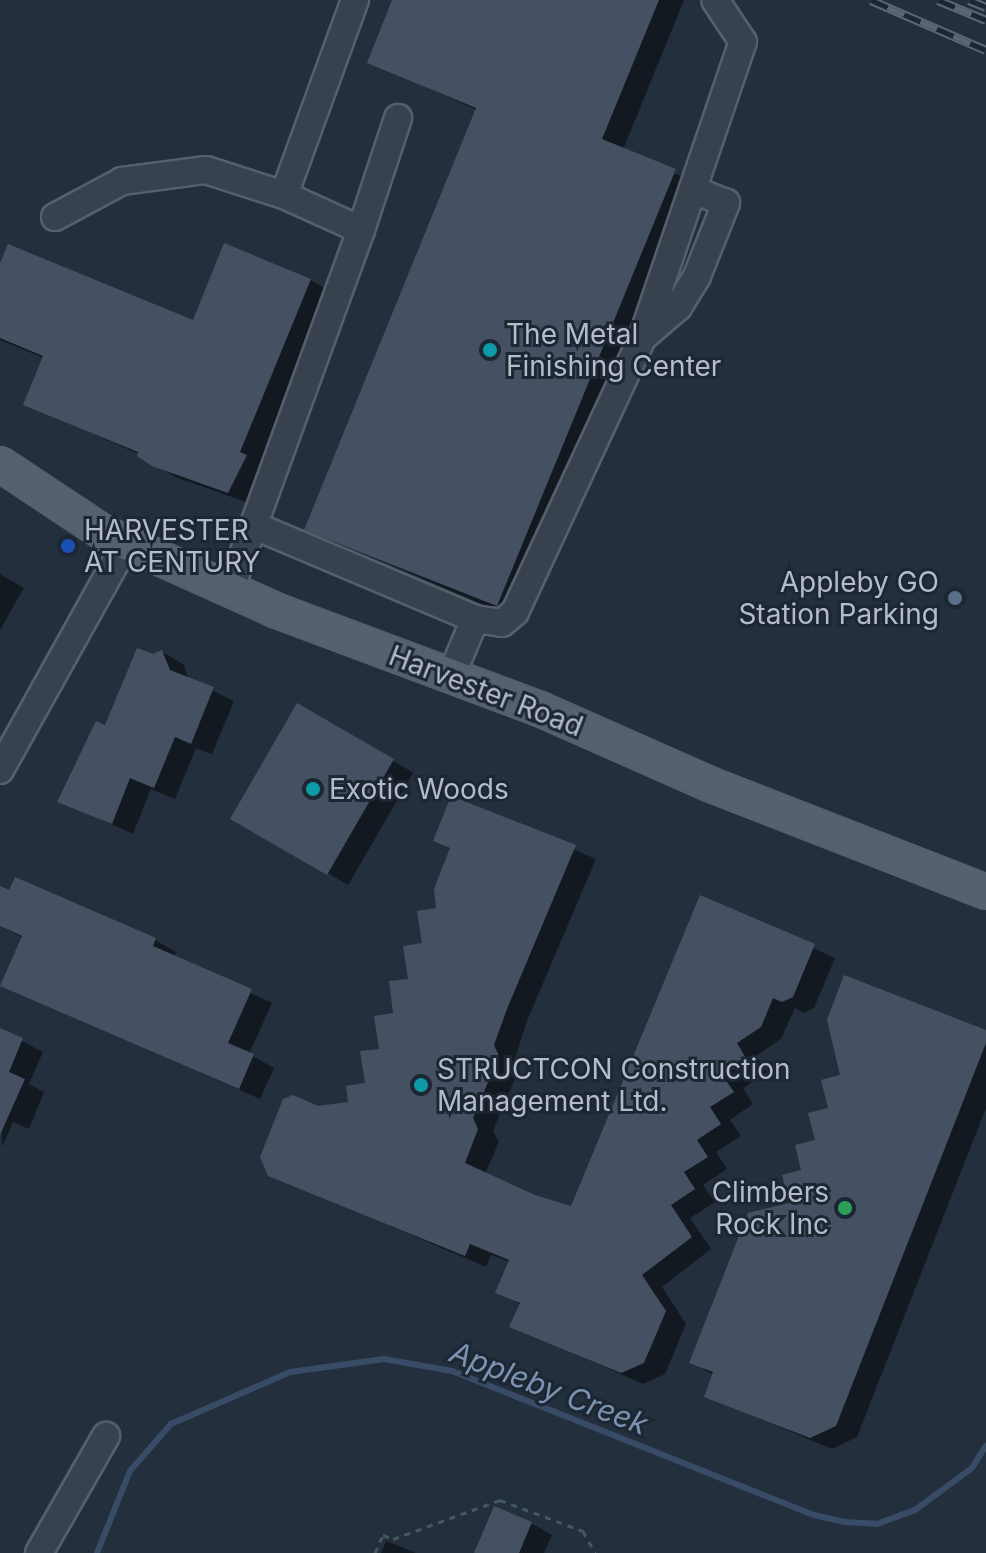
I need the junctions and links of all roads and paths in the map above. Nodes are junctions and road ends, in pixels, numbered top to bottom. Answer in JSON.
{"nodes":[{"id":1,"x":355,"y":0,"type":"edge"},
{"id":2,"x":715,"y":0,"type":"edge"},
{"id":3,"x":398,"y":118,"type":"dead end"},
{"id":4,"x":693,"y":190,"type":"junction"},
{"id":5,"x":284,"y":195,"type":"junction"},
{"id":6,"x":55,"y":217,"type":"dead end"},
{"id":7,"x":361,"y":230,"type":"junction"},
{"id":8,"x":642,"y":338,"type":"junction"},
{"id":9,"x":0,"y":464,"type":"edge"},
{"id":10,"x":255,"y":526,"type":"junction"},
{"id":11,"x":126,"y":544,"type":"junction"},
{"id":12,"x":230,"y":590,"type":"junction"},
{"id":13,"x":475,"y":619,"type":"junction"},
{"id":14,"x":451,"y":676,"type":"junction"},
{"id":15,"x":0,"y":770,"type":"edge"},
{"id":16,"x":986,"y":892,"type":"edge"},
{"id":17,"x":106,"y":1436,"type":"dead end"},
{"id":18,"x":527,"y":1510,"type":"junction"},
{"id":19,"x":525,"y":1519,"type":"dead end"},
{"id":20,"x":39,"y":1553,"type":"edge"},
{"id":21,"x":375,"y":1553,"type":"edge"},
{"id":22,"x":595,"y":1553,"type":"edge"}],
"edges":[{"from":1,"to":5,"type":"street"},
{"from":2,"to":4,"type":"street"},
{"from":3,"to":7,"type":"street"},
{"from":4,"to":8,"type":"street"},
{"from":4,"to":8,"type":"street"},
{"from":5,"to":6,"type":"street"},
{"from":5,"to":7,"type":"street"},
{"from":7,"to":10,"type":"street"},
{"from":8,"to":13,"type":"street"},
{"from":9,"to":11,"type":"main road","name":"Harvester Road"},
{"from":10,"to":12,"type":"street"},
{"from":10,"to":13,"type":"street"},
{"from":11,"to":12,"type":"main road","name":"Harvester Road"},
{"from":11,"to":15,"type":"street"},
{"from":12,"to":14,"type":"main road","name":"Harvester Road"},
{"from":13,"to":14,"type":"street"},
{"from":14,"to":16,"type":"main road","name":"Harvester Road"},
{"from":17,"to":20,"type":"street"},
{"from":18,"to":19,"type":"path"},
{"from":18,"to":21,"type":"path"},
{"from":18,"to":22,"type":"path"}]}
